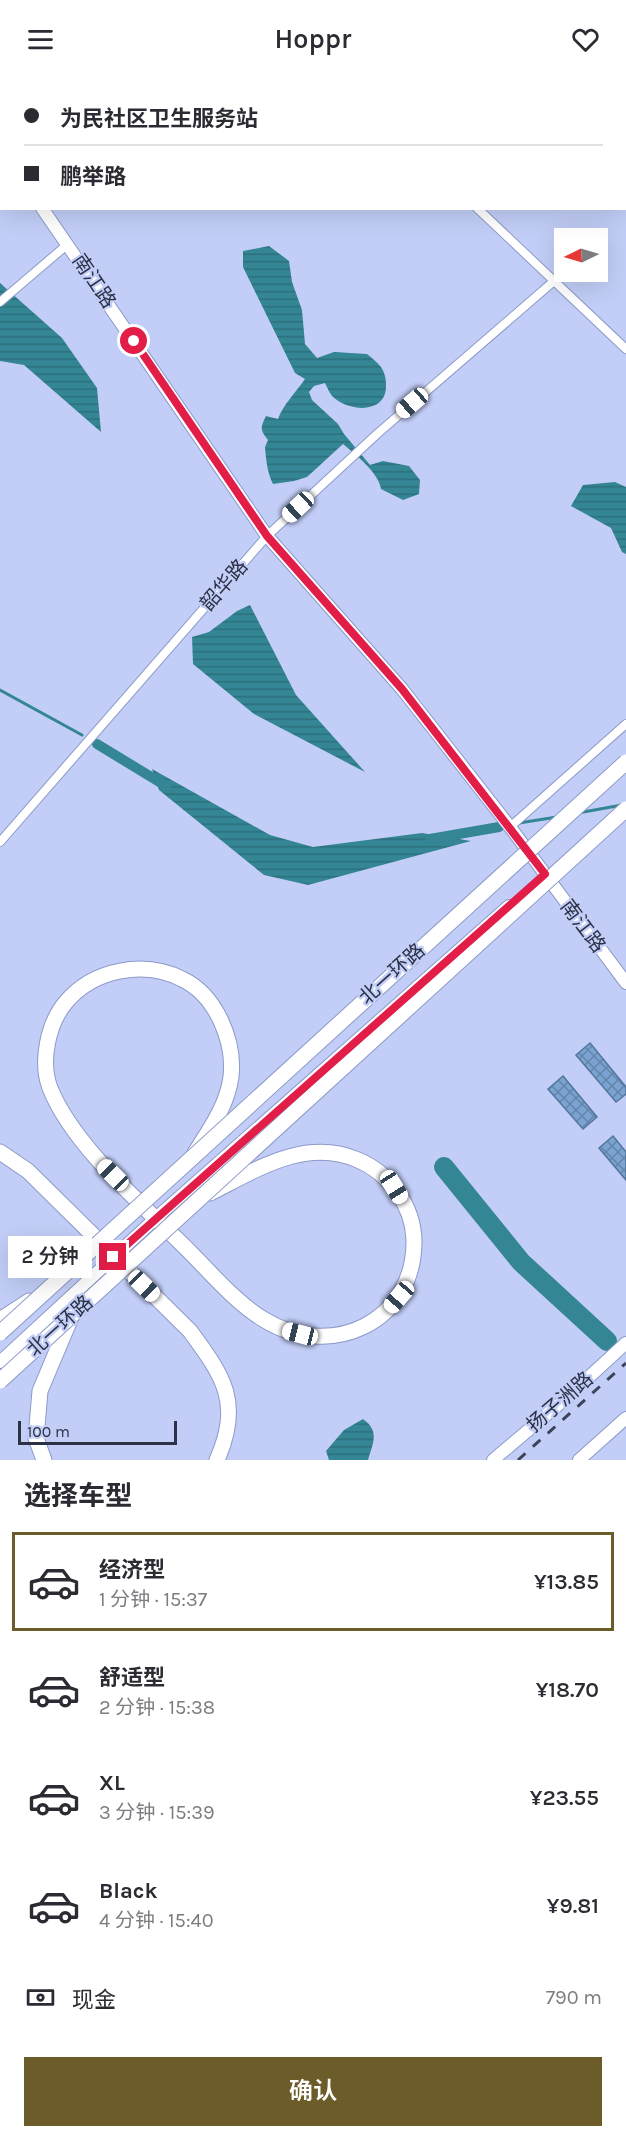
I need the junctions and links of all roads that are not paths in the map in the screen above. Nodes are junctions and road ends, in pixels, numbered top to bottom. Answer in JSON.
{"nodes":[{"id":1,"x":43,"y":210,"type":"edge"},
{"id":2,"x":479,"y":210,"type":"edge"},
{"id":3,"x":68,"y":244,"type":"junction"},
{"id":4,"x":554,"y":282,"type":"junction"},
{"id":5,"x":0,"y":302,"type":"edge"},
{"id":6,"x":626,"y":350,"type":"edge"},
{"id":7,"x":267,"y":536,"type":"junction"},
{"id":8,"x":626,"y":724,"type":"edge"},
{"id":9,"x":626,"y":762,"type":"edge"},
{"id":10,"x":626,"y":809,"type":"edge"},
{"id":11,"x":510,"y":827,"type":"junction"},
{"id":12,"x":0,"y":842,"type":"edge"},
{"id":13,"x":545,"y":874,"type":"junction"},
{"id":14,"x":626,"y":982,"type":"edge"},
{"id":15,"x":0,"y":1152,"type":"edge"},
{"id":16,"x":192,"y":1157,"type":"junction"},
{"id":17,"x":202,"y":1197,"type":"junction"},
{"id":18,"x":156,"y":1218,"type":"junction"},
{"id":19,"x":113,"y":1257,"type":"junction"},
{"id":20,"x":46,"y":1290,"type":"junction"},
{"id":21,"x":72,"y":1315,"type":"junction"},
{"id":22,"x":0,"y":1320,"type":"edge"},
{"id":23,"x":0,"y":1333,"type":"edge"},
{"id":24,"x":626,"y":1343,"type":"edge"},
{"id":25,"x":0,"y":1362,"type":"edge"},
{"id":26,"x":0,"y":1381,"type":"edge"},
{"id":27,"x":626,"y":1418,"type":"edge"},
{"id":28,"x":44,"y":1460,"type":"edge"},
{"id":29,"x":217,"y":1460,"type":"edge"},
{"id":30,"x":493,"y":1460,"type":"edge"},
{"id":31,"x":579,"y":1460,"type":"edge"}],
"edges":[{"from":1,"to":3,"type":"main road","name":"南江路"},
{"from":2,"to":4,"type":"street"},
{"from":3,"to":5,"type":"street"},
{"from":3,"to":7,"type":"main road","name":"南江路"},
{"from":4,"to":6,"type":"street"},
{"from":4,"to":7,"type":"street","name":"韶华路"},
{"from":7,"to":11,"type":"main road","name":"南江路"},
{"from":7,"to":12,"type":"street","name":"韶华路"},
{"from":8,"to":11,"type":"street"},
{"from":9,"to":16,"type":"highway","name":"北一环路","bridge":true},
{"from":10,"to":17,"type":"highway","name":"北一环路","bridge":true},
{"from":11,"to":13,"type":"main road","name":"南江路"},
{"from":13,"to":14,"type":"main road","name":"南江路"},
{"from":13,"to":18,"type":"main road"},
{"from":15,"to":19,"type":"highway"},
{"from":16,"to":18,"type":"highway","bridge":true},
{"from":16,"to":20,"type":"highway","name":"北一环路","bridge":true},
{"from":17,"to":18,"type":"highway","bridge":true},
{"from":17,"to":21,"type":"highway","name":"北一环路","bridge":true},
{"from":18,"to":19,"type":"main road"},
{"from":19,"to":25,"type":"main road"},
{"from":19,"to":29,"type":"highway"},
{"from":20,"to":22,"type":"highway","bridge":true},
{"from":20,"to":23,"type":"highway","name":"北一环路","bridge":true},
{"from":21,"to":26,"type":"highway","name":"北一环路","bridge":true},
{"from":21,"to":28,"type":"highway"},
{"from":24,"to":30,"type":"main road","name":"扬子洲路"},
{"from":27,"to":31,"type":"main road"}]}
